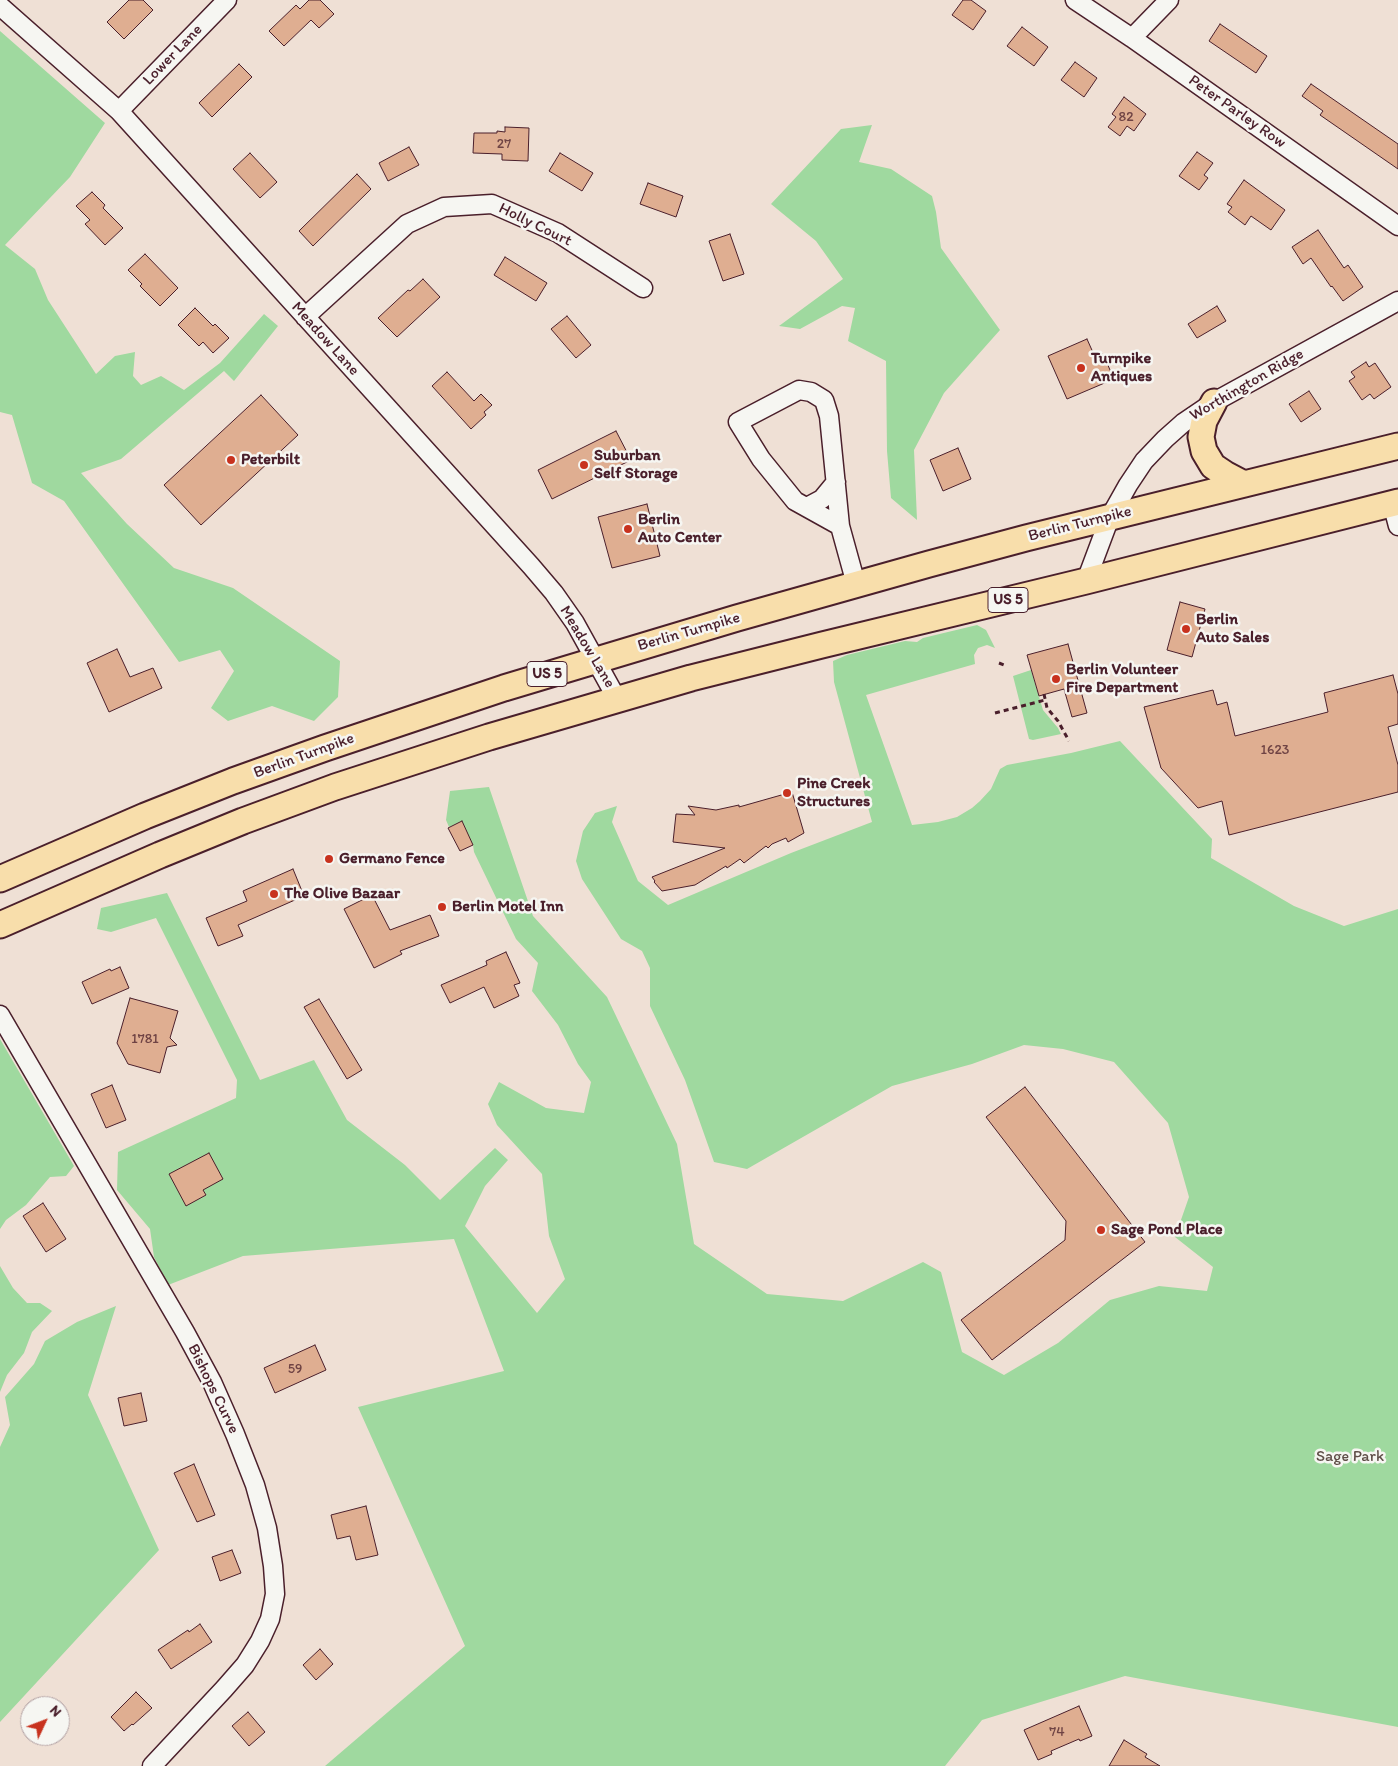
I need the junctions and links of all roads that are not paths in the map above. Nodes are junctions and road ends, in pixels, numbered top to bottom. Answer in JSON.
{"nodes":[{"id":1,"x":227,"y":0,"type":"edge"},
{"id":2,"x":1075,"y":0,"type":"edge"},
{"id":3,"x":1169,"y":0,"type":"edge"},
{"id":4,"x":0,"y":6,"type":"edge"},
{"id":5,"x":1132,"y":38,"type":"junction"},
{"id":6,"x":119,"y":111,"type":"junction"},
{"id":7,"x":1398,"y":226,"type":"edge"},
{"id":8,"x":643,"y":288,"type":"dead end"},
{"id":9,"x":1398,"y":300,"type":"edge"},
{"id":10,"x":306,"y":317,"type":"junction"},
{"id":11,"x":1214,"y":402,"type":"junction"},
{"id":12,"x":1398,"y":446,"type":"edge"},
{"id":13,"x":836,"y":482,"type":"junction"},
{"id":14,"x":1244,"y":484,"type":"junction"},
{"id":15,"x":807,"y":507,"type":"junction"},
{"id":16,"x":1396,"y":510,"type":"edge"},
{"id":17,"x":1110,"y":517,"type":"junction"},
{"id":18,"x":840,"y":526,"type":"junction"},
{"id":19,"x":1086,"y":581,"type":"junction"},
{"id":20,"x":856,"y":584,"type":"junction"},
{"id":21,"x":596,"y":659,"type":"junction"},
{"id":22,"x":617,"y":699,"type":"junction"},
{"id":23,"x":0,"y":879,"type":"edge"},
{"id":24,"x":0,"y":925,"type":"edge"},
{"id":25,"x":0,"y":1015,"type":"edge"},
{"id":26,"x":152,"y":1766,"type":"edge"}],
"edges":[{"from":1,"to":6,"type":"street","name":"Lower Lane"},
{"from":2,"to":5,"type":"street","name":"Peter Parley Row"},
{"from":3,"to":5,"type":"street"},
{"from":4,"to":6,"type":"street","name":"Meadow Lane"},
{"from":5,"to":7,"type":"street","name":"Peter Parley Row"},
{"from":6,"to":10,"type":"street","name":"Meadow Lane"},
{"from":8,"to":10,"type":"street","name":"Holly Court"},
{"from":9,"to":11,"type":"street","name":"Worthington Ridge"},
{"from":10,"to":21,"type":"street","name":"Meadow Lane"},
{"from":11,"to":14,"type":"highway"},
{"from":11,"to":17,"type":"street","name":"Worthington Ridge"},
{"from":12,"to":14,"type":"highway","name":"Berlin Turnpike","number":"US 5"},
{"from":13,"to":15,"type":"street"},
{"from":13,"to":15,"type":"street"},
{"from":13,"to":18,"type":"street"},
{"from":14,"to":17,"type":"highway","name":"Berlin Turnpike","number":"US 5"},
{"from":15,"to":18,"type":"street"},
{"from":16,"to":19,"type":"highway","number":"US 5"},
{"from":17,"to":19,"type":"street","name":"Worthington Ridge"},
{"from":17,"to":20,"type":"highway","name":"Berlin Turnpike","number":"US 5"},
{"from":18,"to":20,"type":"street"},
{"from":19,"to":22,"type":"highway","number":"US 5"},
{"from":20,"to":21,"type":"highway","name":"Berlin Turnpike","number":"US 5"},
{"from":21,"to":22,"type":"street","name":"Meadow Lane"},
{"from":21,"to":23,"type":"highway","name":"Berlin Turnpike","number":"US 5"},
{"from":22,"to":24,"type":"highway","number":"US 5"},
{"from":25,"to":26,"type":"street","name":"Bishops Curve"}]}
